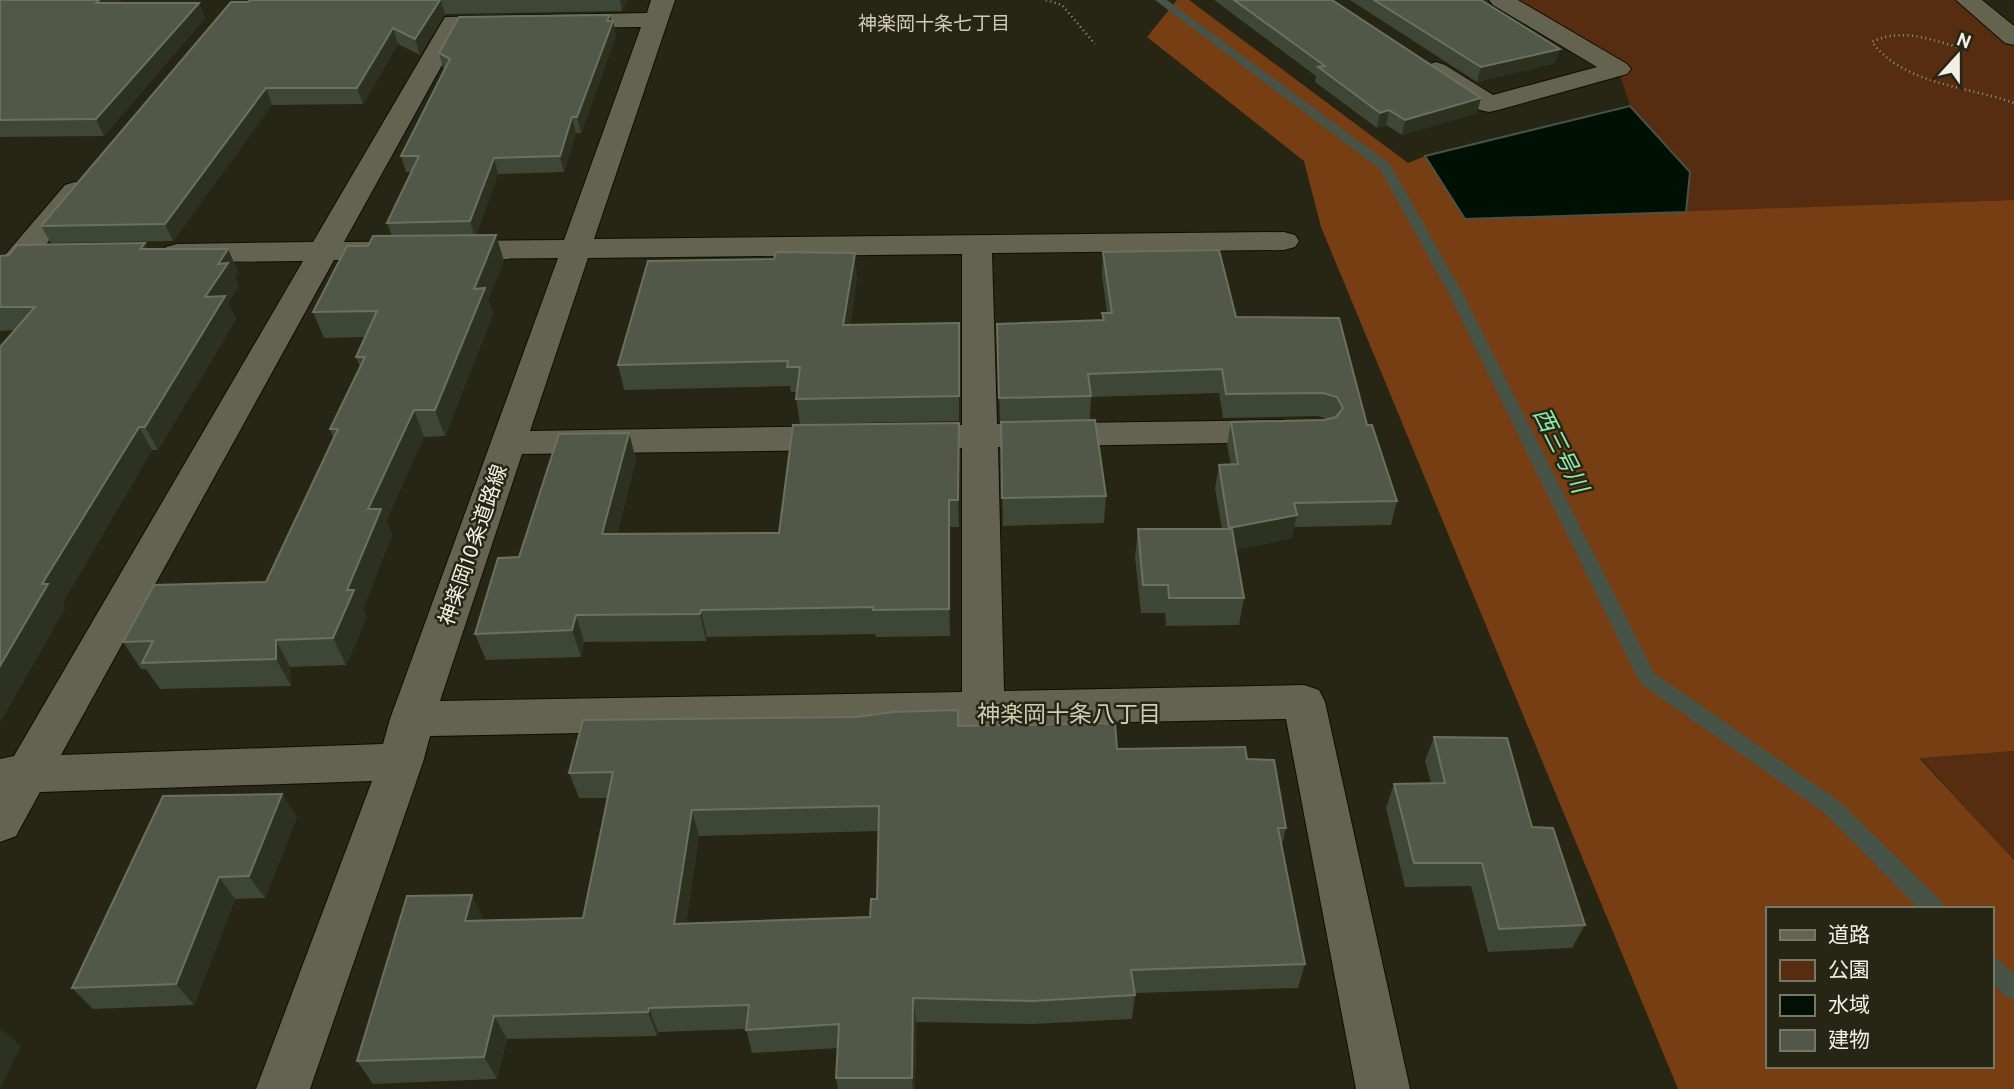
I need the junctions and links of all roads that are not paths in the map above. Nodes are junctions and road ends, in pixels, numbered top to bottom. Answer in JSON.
{"nodes":[{"id":1,"x":1501,"y":0,"type":"edge"},
{"id":2,"x":1968,"y":0,"type":"edge"},
{"id":3,"x":659,"y":10,"type":"edge"},
{"id":4,"x":2014,"y":38,"type":"edge"},
{"id":5,"x":1420,"y":60,"type":"edge"},
{"id":6,"x":93,"y":171,"type":"edge"},
{"id":7,"x":1284,"y":241,"type":"dead end"},
{"id":8,"x":977,"y":246,"type":"junction"},
{"id":9,"x":325,"y":250,"type":"junction"},
{"id":10,"x":577,"y":250,"type":"junction"},
{"id":11,"x":145,"y":254,"type":"edge"},
{"id":12,"x":62,"y":255,"type":"edge"},
{"id":13,"x":10,"y":256,"type":"edge"},
{"id":14,"x":0,"y":280,"type":"edge"},
{"id":15,"x":1318,"y":430,"type":"edge"},
{"id":16,"x":979,"y":436,"type":"junction"},
{"id":17,"x":509,"y":443,"type":"junction"},
{"id":18,"x":983,"y":707,"type":"junction"},
{"id":19,"x":412,"y":719,"type":"junction"},
{"id":20,"x":401,"y":762,"type":"junction"},
{"id":21,"x":14,"y":774,"type":"edge"},
{"id":22,"x":0,"y":822,"type":"edge"},
{"id":23,"x":283,"y":1089,"type":"edge"},
{"id":24,"x":1383,"y":1089,"type":"edge"}],
"edges":[{"from":1,"to":5,"type":"street"},
{"from":2,"to":4,"type":"street"},
{"from":3,"to":9,"type":"street"},
{"from":3,"to":10,"type":"street","name":"神楽岡10条道路線"},
{"from":6,"to":13,"type":"street"},
{"from":7,"to":8,"type":"street"},
{"from":8,"to":10,"type":"street"},
{"from":8,"to":16,"type":"street"},
{"from":9,"to":10,"type":"street"},
{"from":9,"to":11,"type":"street"},
{"from":9,"to":21,"type":"street"},
{"from":10,"to":17,"type":"street","name":"神楽岡10条道路線"},
{"from":12,"to":13,"type":"street"},
{"from":13,"to":14,"type":"street"},
{"from":15,"to":16,"type":"street"},
{"from":16,"to":17,"type":"street"},
{"from":16,"to":18,"type":"street"},
{"from":17,"to":19,"type":"street","name":"神楽岡10条道路線"},
{"from":18,"to":19,"type":"street"},
{"from":18,"to":24,"type":"street"},
{"from":19,"to":20,"type":"street","name":"神楽岡10条道路線"},
{"from":20,"to":21,"type":"street"},
{"from":20,"to":23,"type":"street","name":"神楽岡10条道路線"},
{"from":21,"to":22,"type":"street"}]}
